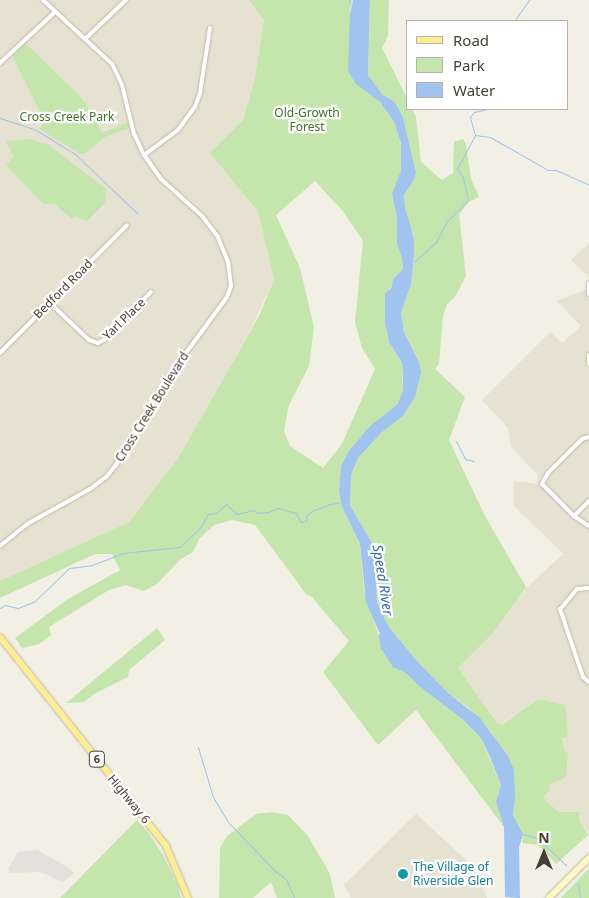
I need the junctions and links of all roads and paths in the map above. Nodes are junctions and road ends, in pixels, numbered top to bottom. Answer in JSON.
{"nodes":[{"id":1,"x":43,"y":0,"type":"edge"},
{"id":2,"x":126,"y":0,"type":"edge"},
{"id":3,"x":55,"y":12,"type":"junction"},
{"id":4,"x":210,"y":28,"type":"dead end"},
{"id":5,"x":85,"y":40,"type":"junction"},
{"id":6,"x":0,"y":63,"type":"edge"},
{"id":7,"x":144,"y":154,"type":"junction"},
{"id":8,"x":127,"y":225,"type":"dead end"},
{"id":9,"x":589,"y":283,"type":"edge"},
{"id":10,"x":151,"y":292,"type":"dead end"},
{"id":11,"x":589,"y":294,"type":"edge"},
{"id":12,"x":50,"y":303,"type":"junction"},
{"id":13,"x":0,"y":353,"type":"edge"},
{"id":14,"x":589,"y":355,"type":"edge"},
{"id":15,"x":589,"y":364,"type":"edge"},
{"id":16,"x":589,"y":437,"type":"edge"},
{"id":17,"x":589,"y":501,"type":"edge"},
{"id":18,"x":574,"y":516,"type":"junction"},
{"id":19,"x":589,"y":526,"type":"edge"},
{"id":20,"x":0,"y":546,"type":"edge"},
{"id":21,"x":589,"y":588,"type":"edge"},
{"id":22,"x":0,"y":637,"type":"edge"},
{"id":23,"x":589,"y":682,"type":"edge"},
{"id":24,"x":589,"y":858,"type":"edge"},
{"id":25,"x":188,"y":898,"type":"edge"},
{"id":26,"x":549,"y":898,"type":"edge"}],
"edges":[{"from":1,"to":3,"type":"street","name":"Cross Creek Boulevard"},
{"from":2,"to":5,"type":"street"},
{"from":3,"to":5,"type":"street","name":"Cross Creek Boulevard"},
{"from":3,"to":6,"type":"street"},
{"from":4,"to":7,"type":"street"},
{"from":5,"to":7,"type":"street","name":"Cross Creek Boulevard"},
{"from":7,"to":20,"type":"street","name":"Cross Creek Boulevard"},
{"from":8,"to":12,"type":"street","name":"Bedford Road"},
{"from":9,"to":11,"type":"street"},
{"from":10,"to":12,"type":"street","name":"Yarl Place"},
{"from":12,"to":13,"type":"street","name":"Bedford Road"},
{"from":14,"to":15,"type":"street"},
{"from":16,"to":18,"type":"street"},
{"from":17,"to":18,"type":"street"},
{"from":18,"to":19,"type":"street"},
{"from":21,"to":23,"type":"street"},
{"from":22,"to":25,"type":"main road","name":"Highway 6","number":"6"},
{"from":24,"to":26,"type":"main road"}]}
